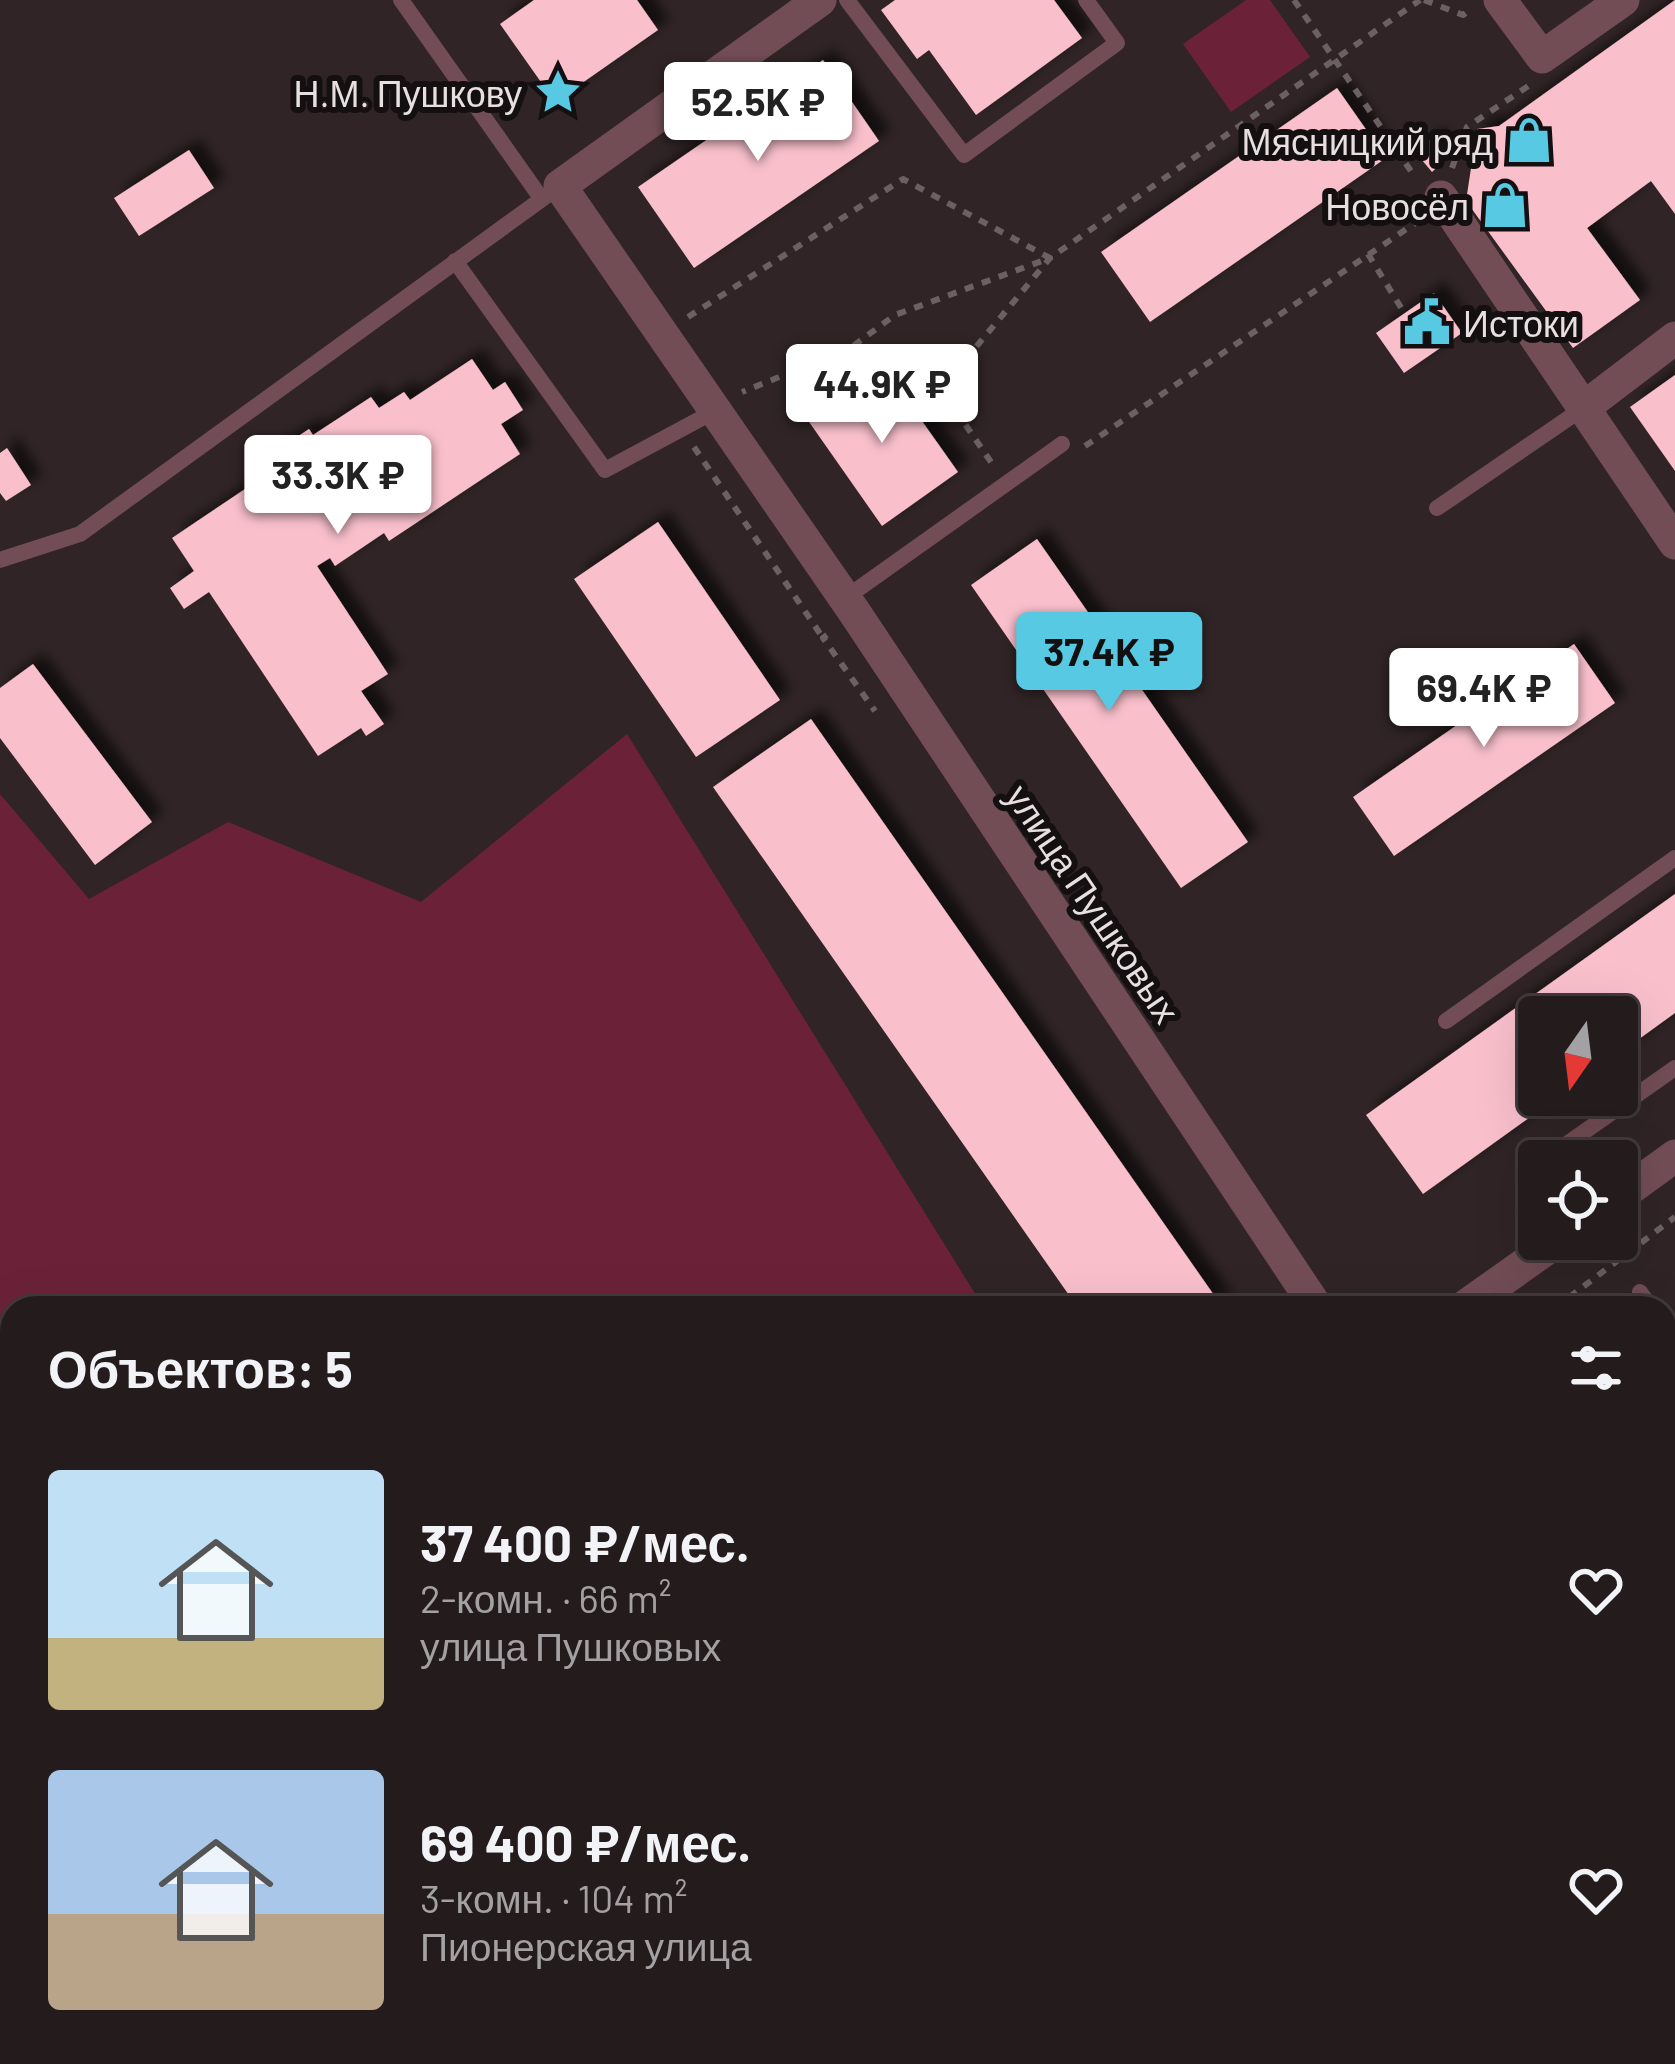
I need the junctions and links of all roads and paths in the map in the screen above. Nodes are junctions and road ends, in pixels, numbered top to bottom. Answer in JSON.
{"nodes":[{"id":1,"x":401,"y":0,"type":"edge"},
{"id":2,"x":847,"y":0,"type":"edge"},
{"id":3,"x":1086,"y":0,"type":"edge"},
{"id":4,"x":1422,"y":0,"type":"edge"},
{"id":5,"x":1623,"y":0,"type":"edge"},
{"id":6,"x":804,"y":4,"type":"edge"},
{"id":7,"x":1487,"y":4,"type":"edge"},
{"id":8,"x":1545,"y":75,"type":"dead end"},
{"id":9,"x":550,"y":192,"type":"junction"},
{"id":10,"x":1441,"y":197,"type":"junction"},
{"id":11,"x":1368,"y":254,"type":"junction"},
{"id":12,"x":1050,"y":257,"type":"junction"},
{"id":13,"x":454,"y":261,"type":"junction"},
{"id":14,"x":1405,"y":314,"type":"dead end"},
{"id":15,"x":674,"y":326,"type":"dead end"},
{"id":16,"x":1675,"y":338,"type":"edge"},
{"id":17,"x":719,"y":406,"type":"junction"},
{"id":18,"x":1582,"y":410,"type":"junction"},
{"id":19,"x":682,"y":431,"type":"dead end"},
{"id":20,"x":1067,"y":449,"type":"joint"},
{"id":21,"x":1006,"y":484,"type":"junction"},
{"id":22,"x":1437,"y":508,"type":"dead end"},
{"id":23,"x":1675,"y":543,"type":"edge"},
{"id":24,"x":0,"y":560,"type":"edge"},
{"id":25,"x":850,"y":606,"type":"junction"},
{"id":26,"x":823,"y":638,"type":"junction"},
{"id":27,"x":877,"y":715,"type":"dead end"},
{"id":28,"x":1675,"y":859,"type":"edge"},
{"id":29,"x":1446,"y":1021,"type":"dead end"},
{"id":30,"x":1675,"y":1068,"type":"edge"},
{"id":31,"x":1573,"y":1140,"type":"edge"},
{"id":32,"x":1675,"y":1156,"type":"edge"},
{"id":33,"x":1638,"y":1183,"type":"edge"},
{"id":34,"x":1675,"y":1216,"type":"edge"},
{"id":35,"x":1530,"y":1260,"type":"edge"},
{"id":36,"x":1640,"y":1292,"type":"dead end"},
{"id":37,"x":1308,"y":1296,"type":"edge"},
{"id":38,"x":1480,"y":1296,"type":"edge"},
{"id":39,"x":1571,"y":1296,"type":"edge"},
{"id":40,"x":1643,"y":1296,"type":"edge"}],
"edges":[{"from":1,"to":9,"type":"lane"},
{"from":2,"to":3,"type":"lane"},
{"from":4,"to":7,"type":"path"},
{"from":4,"to":12,"type":"path"},
{"from":5,"to":7,"type":"street"},
{"from":6,"to":9,"type":"street"},
{"from":8,"to":10,"type":"path"},
{"from":9,"to":13,"type":"lane"},
{"from":9,"to":17,"type":"street","name":"улица Пушковых"},
{"from":10,"to":11,"type":"path"},
{"from":10,"to":18,"type":"street"},
{"from":11,"to":14,"type":"path"},
{"from":11,"to":20,"type":"path"},
{"from":12,"to":15,"type":"path"},
{"from":12,"to":17,"type":"path"},
{"from":12,"to":21,"type":"path"},
{"from":13,"to":17,"type":"lane"},
{"from":13,"to":24,"type":"lane"},
{"from":16,"to":18,"type":"street"},
{"from":17,"to":25,"type":"street","name":"улица Пушковых"},
{"from":18,"to":22,"type":"lane"},
{"from":18,"to":23,"type":"street"},
{"from":19,"to":26,"type":"path"},
{"from":20,"to":21,"type":"lane"},
{"from":21,"to":25,"type":"lane"},
{"from":25,"to":26,"type":"path"},
{"from":25,"to":37,"type":"street","name":"улица Пушковых"},
{"from":26,"to":27,"type":"path"},
{"from":28,"to":29,"type":"lane"},
{"from":30,"to":31,"type":"lane"},
{"from":32,"to":33,"type":"street"},
{"from":34,"to":39,"type":"path"},
{"from":35,"to":38,"type":"street"},
{"from":36,"to":40,"type":"lane"}]}
